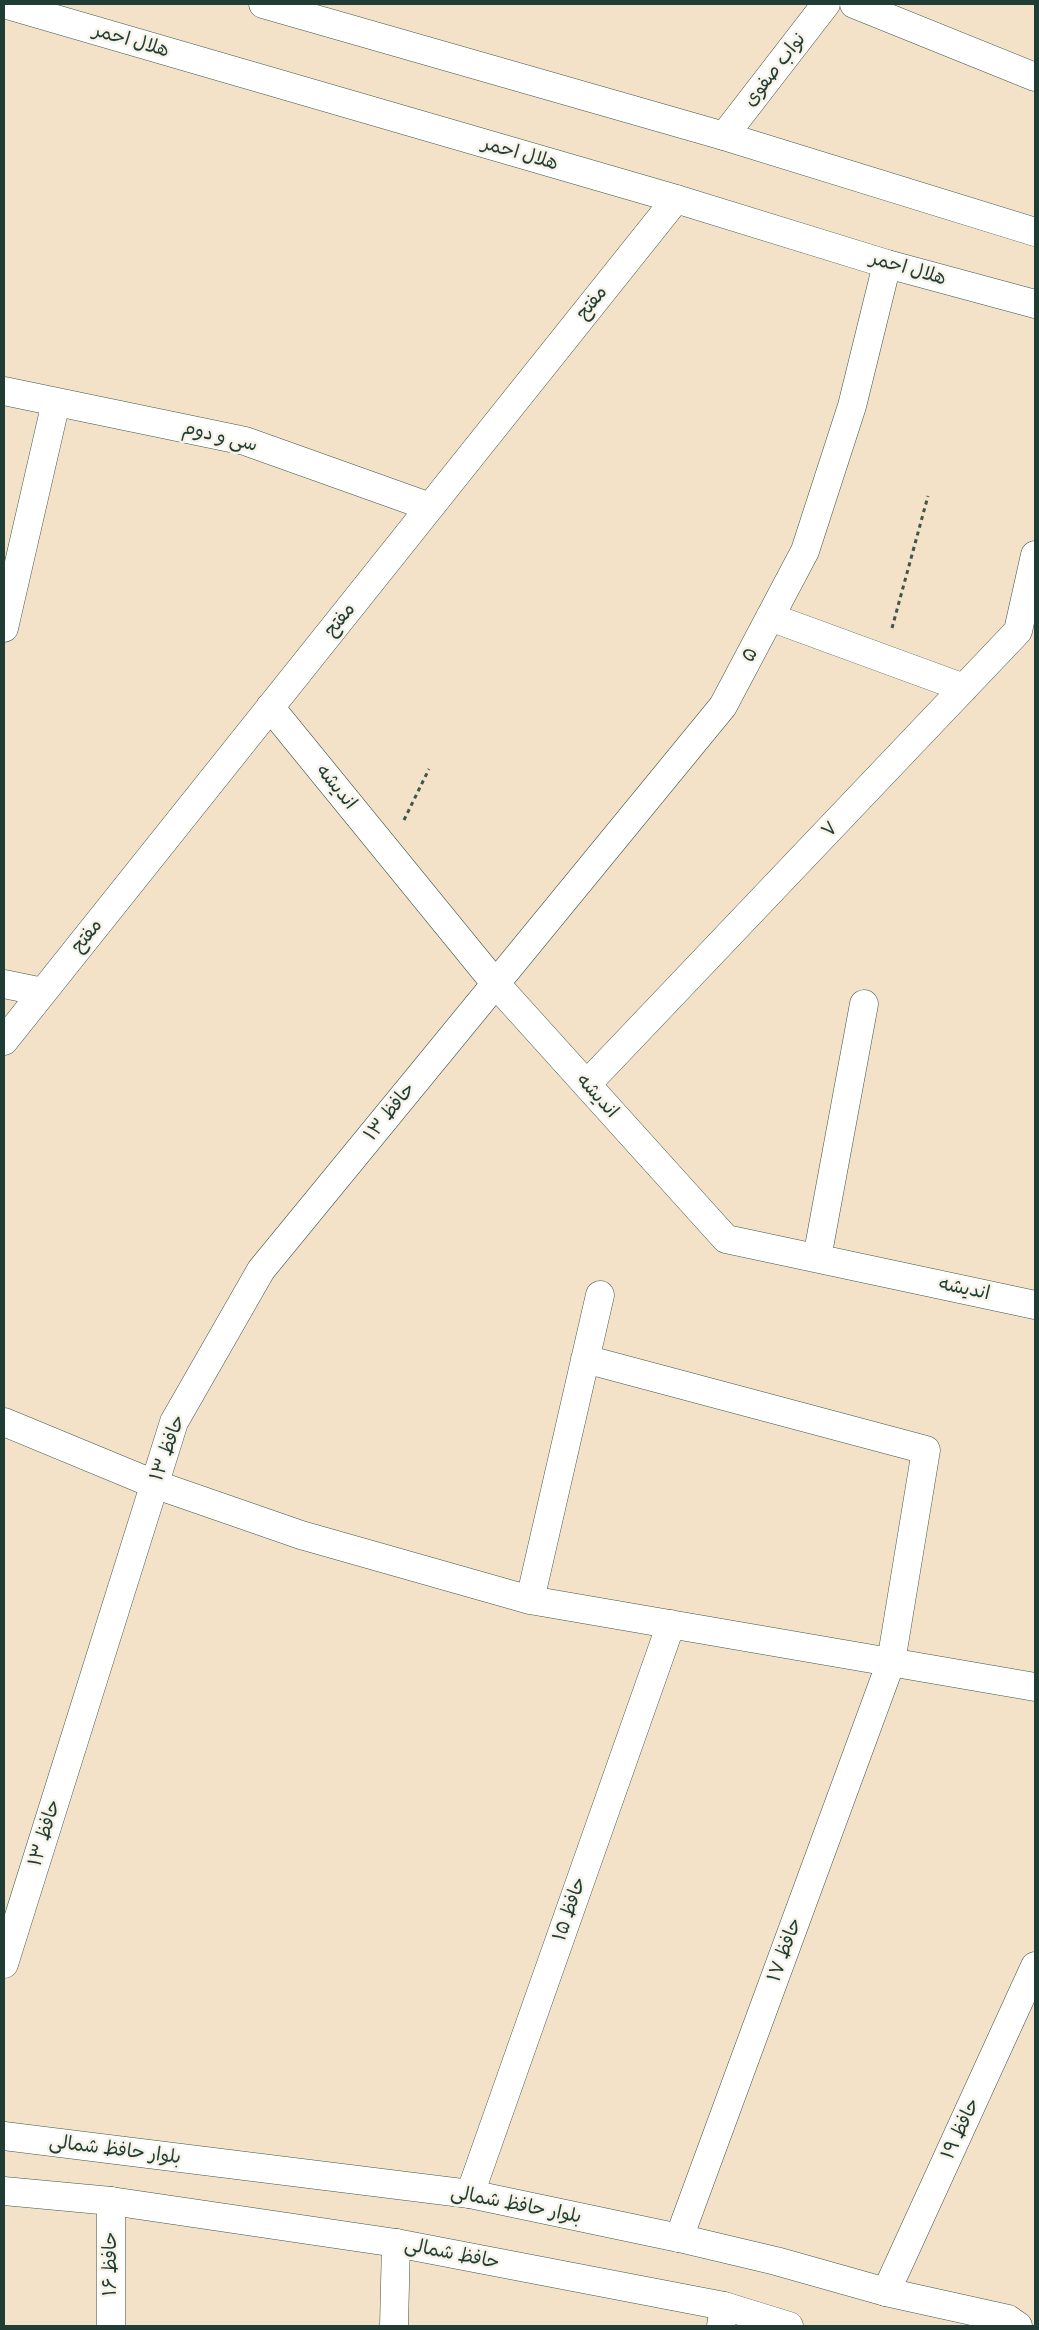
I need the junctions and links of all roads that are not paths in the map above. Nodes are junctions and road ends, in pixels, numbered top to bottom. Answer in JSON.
{"nodes":[{"id":1,"x":4,"y":4,"type":"edge"},
{"id":2,"x":263,"y":4,"type":"edge"},
{"id":3,"x":826,"y":4,"type":"edge"},
{"id":4,"x":854,"y":4,"type":"edge"},
{"id":5,"x":1035,"y":77,"type":"edge"},
{"id":6,"x":724,"y":136,"type":"junction"},
{"id":7,"x":676,"y":199,"type":"junction"},
{"id":8,"x":1035,"y":232,"type":"edge"},
{"id":9,"x":887,"y":264,"type":"junction"},
{"id":10,"x":1035,"y":304,"type":"edge"},
{"id":11,"x":4,"y":391,"type":"edge"},
{"id":12,"x":56,"y":402,"type":"junction"},
{"id":13,"x":430,"y":507,"type":"junction"},
{"id":14,"x":1035,"y":555,"type":"edge"},
{"id":15,"x":770,"y":617,"type":"junction"},
{"id":16,"x":4,"y":628,"type":"edge"},
{"id":17,"x":964,"y":688,"type":"junction"},
{"id":18,"x":270,"y":707,"type":"junction"},
{"id":19,"x":496,"y":983,"type":"junction"},
{"id":20,"x":4,"y":984,"type":"edge"},
{"id":21,"x":43,"y":992,"type":"junction"},
{"id":22,"x":864,"y":1004,"type":"dead end"},
{"id":23,"x":4,"y":1041,"type":"edge"},
{"id":24,"x":587,"y":1084,"type":"junction"},
{"id":25,"x":817,"y":1258,"type":"junction"},
{"id":26,"x":600,"y":1295,"type":"dead end"},
{"id":27,"x":1035,"y":1305,"type":"edge"},
{"id":28,"x":585,"y":1359,"type":"junction"},
{"id":29,"x":4,"y":1422,"type":"edge"},
{"id":30,"x":154,"y":1484,"type":"junction"},
{"id":31,"x":530,"y":1600,"type":"junction"},
{"id":32,"x":671,"y":1624,"type":"junction"},
{"id":33,"x":891,"y":1662,"type":"junction"},
{"id":34,"x":1035,"y":1687,"type":"edge"},
{"id":35,"x":4,"y":1964,"type":"edge"},
{"id":36,"x":1035,"y":1966,"type":"edge"},
{"id":37,"x":4,"y":2136,"type":"edge"},
{"id":38,"x":4,"y":2191,"type":"edge"},
{"id":39,"x":470,"y":2194,"type":"junction"},
{"id":40,"x":111,"y":2201,"type":"junction"},
{"id":41,"x":679,"y":2238,"type":"junction"},
{"id":42,"x":396,"y":2243,"type":"junction"},
{"id":43,"x":886,"y":2292,"type":"junction"},
{"id":44,"x":722,"y":2316,"type":"edge"},
{"id":45,"x":111,"y":2326,"type":"edge"},
{"id":46,"x":394,"y":2326,"type":"edge"},
{"id":47,"x":789,"y":2326,"type":"edge"},
{"id":48,"x":1018,"y":2326,"type":"edge"}],
"edges":[{"from":1,"to":7,"type":"street","name":"هلال احمر"},
{"from":2,"to":6,"type":"street"},
{"from":3,"to":6,"type":"street","name":"نواب صفوی"},
{"from":4,"to":5,"type":"street"},
{"from":6,"to":8,"type":"street"},
{"from":7,"to":9,"type":"street","name":"هلال احمر"},
{"from":7,"to":13,"type":"street","name":"مفتح"},
{"from":9,"to":10,"type":"street","name":"هلال احمر"},
{"from":9,"to":15,"type":"street","name":"۵"},
{"from":11,"to":12,"type":"street","name":"سی و دوم"},
{"from":12,"to":13,"type":"street","name":"سی و دوم"},
{"from":12,"to":16,"type":"street"},
{"from":13,"to":18,"type":"street","name":"مفتح"},
{"from":14,"to":17,"type":"street","name":"۷"},
{"from":15,"to":17,"type":"street"},
{"from":15,"to":19,"type":"street","name":"۵"},
{"from":17,"to":24,"type":"street","name":"۷"},
{"from":18,"to":19,"type":"street","name":"اندیشه"},
{"from":18,"to":21,"type":"street","name":"مفتح"},
{"from":19,"to":24,"type":"street","name":"اندیشه"},
{"from":19,"to":30,"type":"street","name":"حافظ ۱۳"},
{"from":20,"to":21,"type":"street"},
{"from":21,"to":23,"type":"street","name":"مفتح"},
{"from":22,"to":25,"type":"street"},
{"from":24,"to":25,"type":"street","name":"اندیشه"},
{"from":25,"to":27,"type":"street","name":"اندیشه"},
{"from":26,"to":28,"type":"street"},
{"from":28,"to":31,"type":"street"},
{"from":28,"to":33,"type":"street","name":"حافظ ۱۷"},
{"from":29,"to":30,"type":"street"},
{"from":30,"to":31,"type":"street"},
{"from":30,"to":35,"type":"street","name":"حافظ ۱۳"},
{"from":31,"to":32,"type":"street"},
{"from":32,"to":33,"type":"street"},
{"from":32,"to":39,"type":"street","name":"حافظ ۱۵"},
{"from":33,"to":34,"type":"street"},
{"from":33,"to":41,"type":"street","name":"حافظ ۱۷"},
{"from":36,"to":43,"type":"street","name":"حافظ ۱۹"},
{"from":37,"to":39,"type":"street","name":"بلوار حافظ شمالی"},
{"from":38,"to":40,"type":"street"},
{"from":39,"to":41,"type":"street","name":"بلوار حافظ شمالی"},
{"from":40,"to":42,"type":"street","name":"حافظ شمالی"},
{"from":40,"to":45,"type":"street","name":"حافظ ۱۶"},
{"from":41,"to":43,"type":"street","name":"بلوار حافظ شمالی"},
{"from":42,"to":44,"type":"street","name":"حافظ شمالی"},
{"from":42,"to":46,"type":"street"},
{"from":43,"to":48,"type":"street","name":"بلوار حافظ شمالی"},
{"from":44,"to":47,"type":"street","name":"حافظ شمالی"}]}
